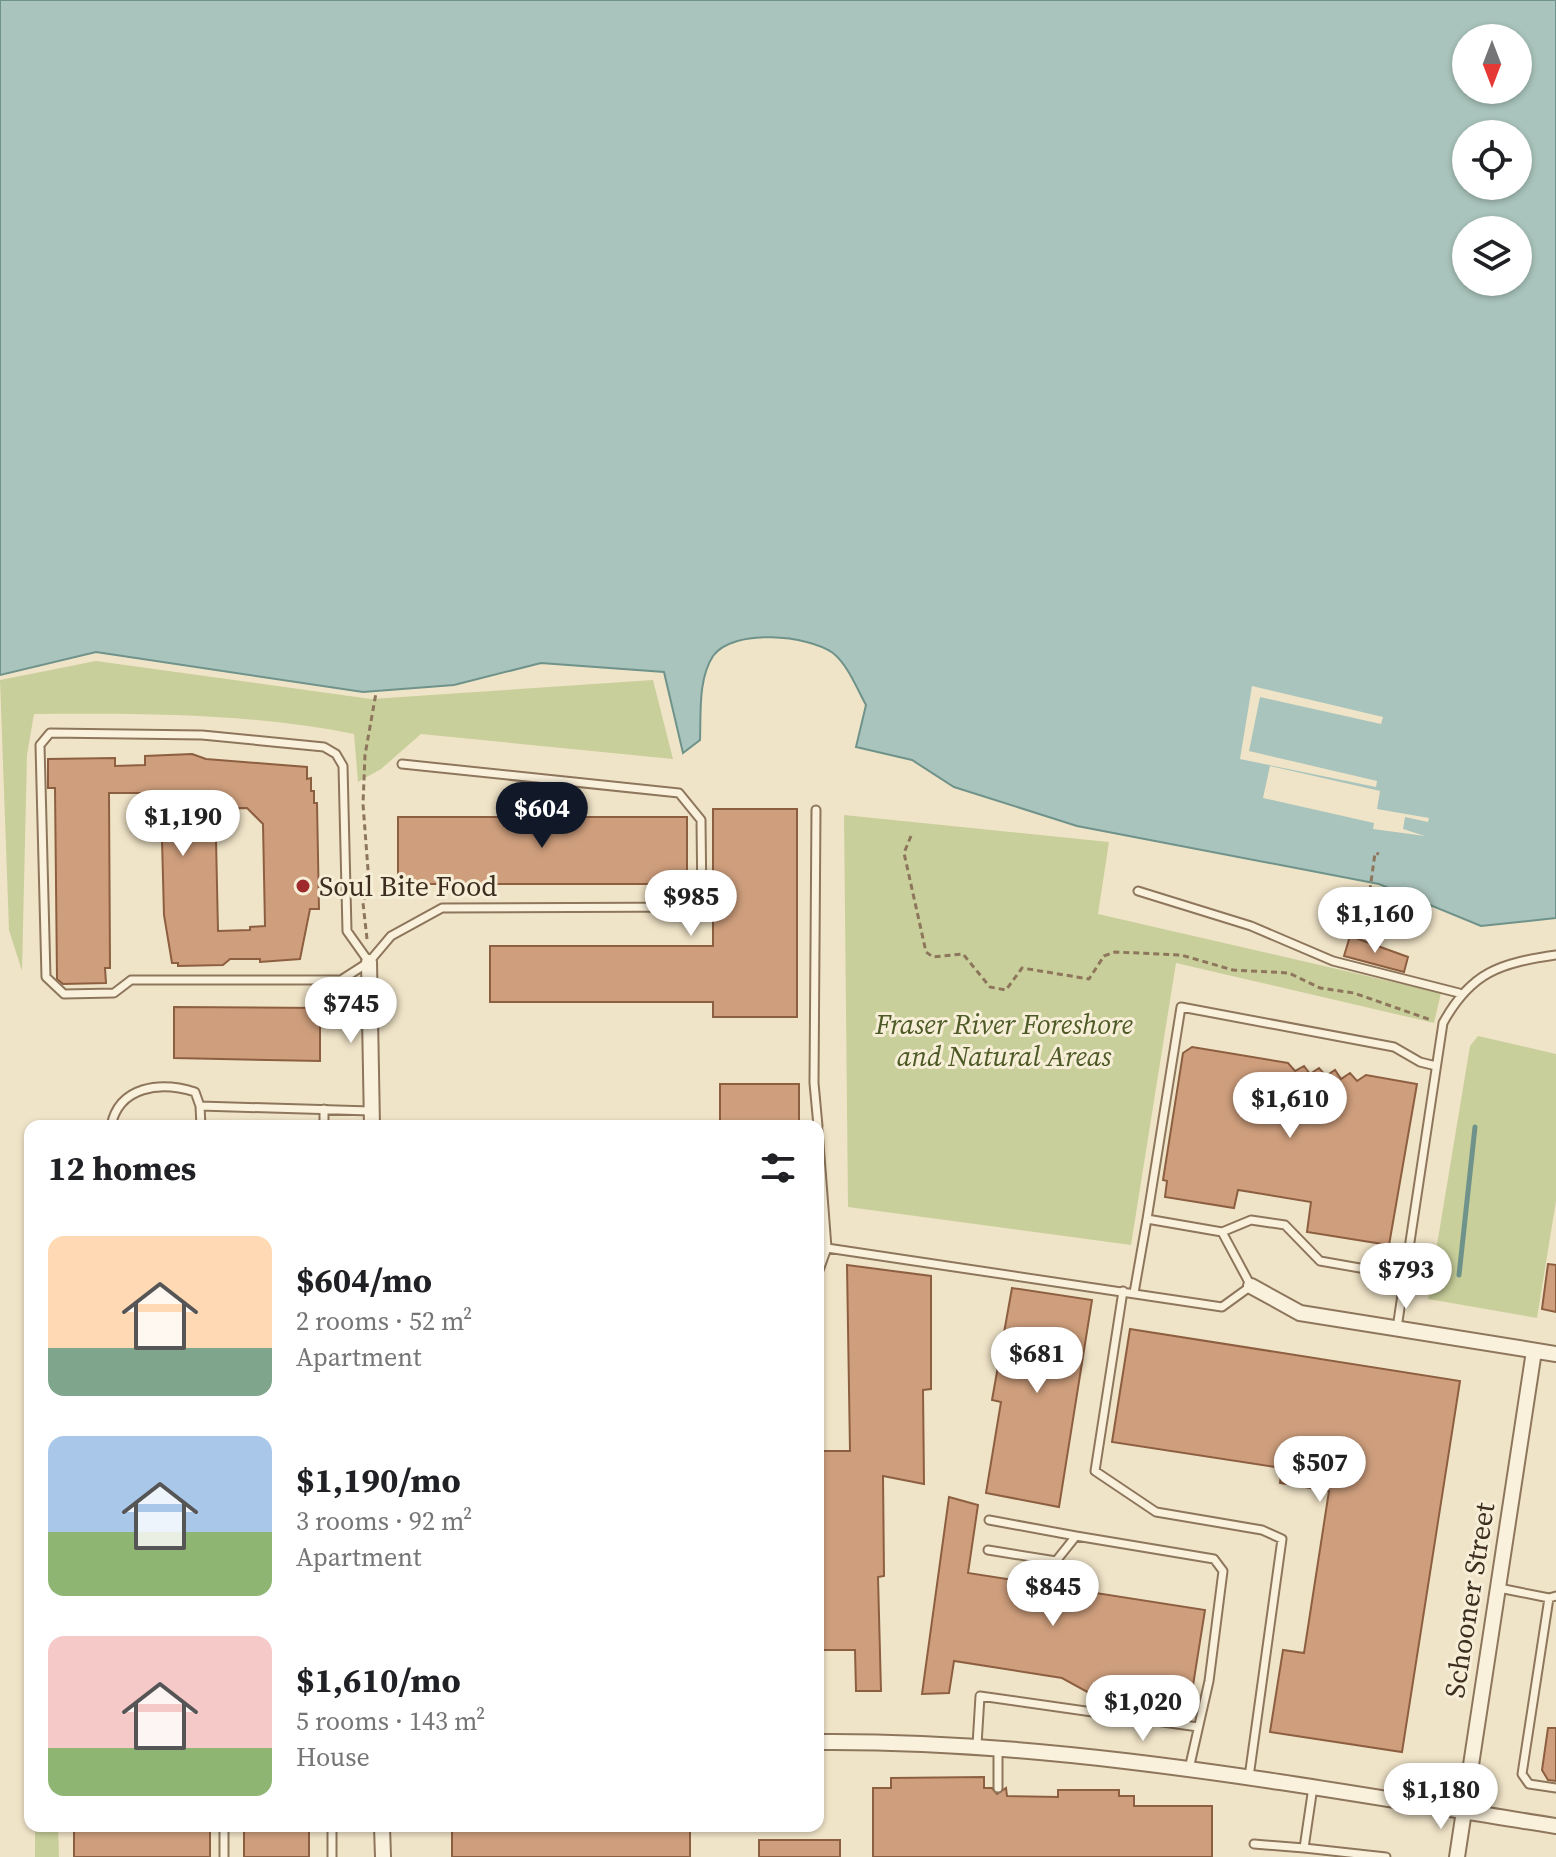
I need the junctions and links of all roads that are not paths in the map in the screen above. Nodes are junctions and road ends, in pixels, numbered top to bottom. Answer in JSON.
{"nodes":[{"id":1,"x":402,"y":764,"type":"dead end"},
{"id":2,"x":816,"y":810,"type":"dead end"},
{"id":3,"x":1138,"y":891,"type":"dead end"},
{"id":4,"x":1556,"y":955,"type":"edge"},
{"id":5,"x":369,"y":962,"type":"junction"},
{"id":6,"x":1459,"y":993,"type":"junction"},
{"id":7,"x":1436,"y":1066,"type":"junction"},
{"id":8,"x":200,"y":1106,"type":"junction"},
{"id":9,"x":324,"y":1109,"type":"junction"},
{"id":10,"x":372,"y":1118,"type":"edge"},
{"id":11,"x":112,"y":1120,"type":"edge"},
{"id":12,"x":201,"y":1120,"type":"edge"},
{"id":13,"x":324,"y":1120,"type":"edge"},
{"id":14,"x":817,"y":1120,"type":"edge"},
{"id":15,"x":824,"y":1208,"type":"edge"},
{"id":16,"x":1147,"y":1219,"type":"junction"},
{"id":17,"x":1222,"y":1232,"type":"junction"},
{"id":18,"x":827,"y":1248,"type":"junction"},
{"id":19,"x":824,"y":1256,"type":"edge"},
{"id":20,"x":1405,"y":1276,"type":"junction"},
{"id":21,"x":1251,"y":1286,"type":"junction"},
{"id":22,"x":1123,"y":1291,"type":"junction"},
{"id":23,"x":1134,"y":1293,"type":"junction"},
{"id":24,"x":1397,"y":1328,"type":"junction"},
{"id":25,"x":1534,"y":1351,"type":"junction"},
{"id":26,"x":1556,"y":1354,"type":"edge"},
{"id":27,"x":989,"y":1520,"type":"dead end"},
{"id":28,"x":1076,"y":1536,"type":"junction"},
{"id":29,"x":988,"y":1550,"type":"dead end"},
{"id":30,"x":1497,"y":1588,"type":"junction"},
{"id":31,"x":1552,"y":1597,"type":"edge"},
{"id":32,"x":1198,"y":1727,"type":"junction"},
{"id":33,"x":824,"y":1742,"type":"edge"},
{"id":34,"x":977,"y":1745,"type":"junction"},
{"id":35,"x":998,"y":1747,"type":"junction"},
{"id":36,"x":1189,"y":1769,"type":"junction"},
{"id":37,"x":1248,"y":1777,"type":"junction"},
{"id":38,"x":1313,"y":1787,"type":"junction"},
{"id":39,"x":998,"y":1788,"type":"dead end"},
{"id":40,"x":1556,"y":1788,"type":"edge"},
{"id":41,"x":1463,"y":1811,"type":"junction"},
{"id":42,"x":1556,"y":1826,"type":"edge"},
{"id":43,"x":224,"y":1832,"type":"edge"},
{"id":44,"x":332,"y":1832,"type":"edge"},
{"id":45,"x":382,"y":1832,"type":"edge"},
{"id":46,"x":1254,"y":1844,"type":"dead end"},
{"id":47,"x":1304,"y":1848,"type":"junction"},
{"id":48,"x":224,"y":1857,"type":"edge"},
{"id":49,"x":332,"y":1857,"type":"edge"},
{"id":50,"x":383,"y":1857,"type":"edge"},
{"id":51,"x":1386,"y":1857,"type":"edge"},
{"id":52,"x":1457,"y":1857,"type":"edge"}],
"edges":[{"from":1,"to":5,"type":"lane"},
{"from":2,"to":14,"type":"lane"},
{"from":3,"to":6,"type":"lane"},
{"from":4,"to":6,"type":"lane"},
{"from":5,"to":5,"type":"lane"},
{"from":5,"to":10,"type":"street"},
{"from":6,"to":7,"type":"lane"},
{"from":7,"to":16,"type":"lane"},
{"from":7,"to":20,"type":"lane"},
{"from":8,"to":9,"type":"lane"},
{"from":8,"to":11,"type":"lane"},
{"from":8,"to":12,"type":"lane"},
{"from":9,"to":10,"type":"lane"},
{"from":9,"to":13,"type":"lane"},
{"from":15,"to":18,"type":"lane"},
{"from":16,"to":17,"type":"lane"},
{"from":16,"to":23,"type":"lane"},
{"from":17,"to":20,"type":"lane"},
{"from":17,"to":21,"type":"lane"},
{"from":18,"to":19,"type":"lane"},
{"from":18,"to":22,"type":"lane"},
{"from":20,"to":24,"type":"lane"},
{"from":21,"to":23,"type":"lane"},
{"from":21,"to":24,"type":"street"},
{"from":22,"to":23,"type":"lane"},
{"from":22,"to":37,"type":"lane"},
{"from":24,"to":25,"type":"street"},
{"from":25,"to":26,"type":"street"},
{"from":25,"to":30,"type":"street","name":"Schooner Street"},
{"from":27,"to":28,"type":"lane"},
{"from":28,"to":29,"type":"lane"},
{"from":28,"to":32,"type":"lane"},
{"from":30,"to":31,"type":"lane"},
{"from":30,"to":41,"type":"street","name":"Schooner Street"},
{"from":31,"to":40,"type":"lane"},
{"from":32,"to":34,"type":"lane"},
{"from":32,"to":36,"type":"lane"},
{"from":33,"to":34,"type":"street"},
{"from":34,"to":35,"type":"street"},
{"from":35,"to":36,"type":"street"},
{"from":35,"to":39,"type":"lane"},
{"from":36,"to":37,"type":"street"},
{"from":37,"to":38,"type":"street"},
{"from":38,"to":41,"type":"street"},
{"from":38,"to":47,"type":"lane"},
{"from":41,"to":42,"type":"street"},
{"from":41,"to":52,"type":"street","name":"Schooner Street"},
{"from":43,"to":48,"type":"lane"},
{"from":44,"to":49,"type":"lane"},
{"from":45,"to":50,"type":"street"},
{"from":46,"to":47,"type":"lane"},
{"from":47,"to":51,"type":"lane"}]}
